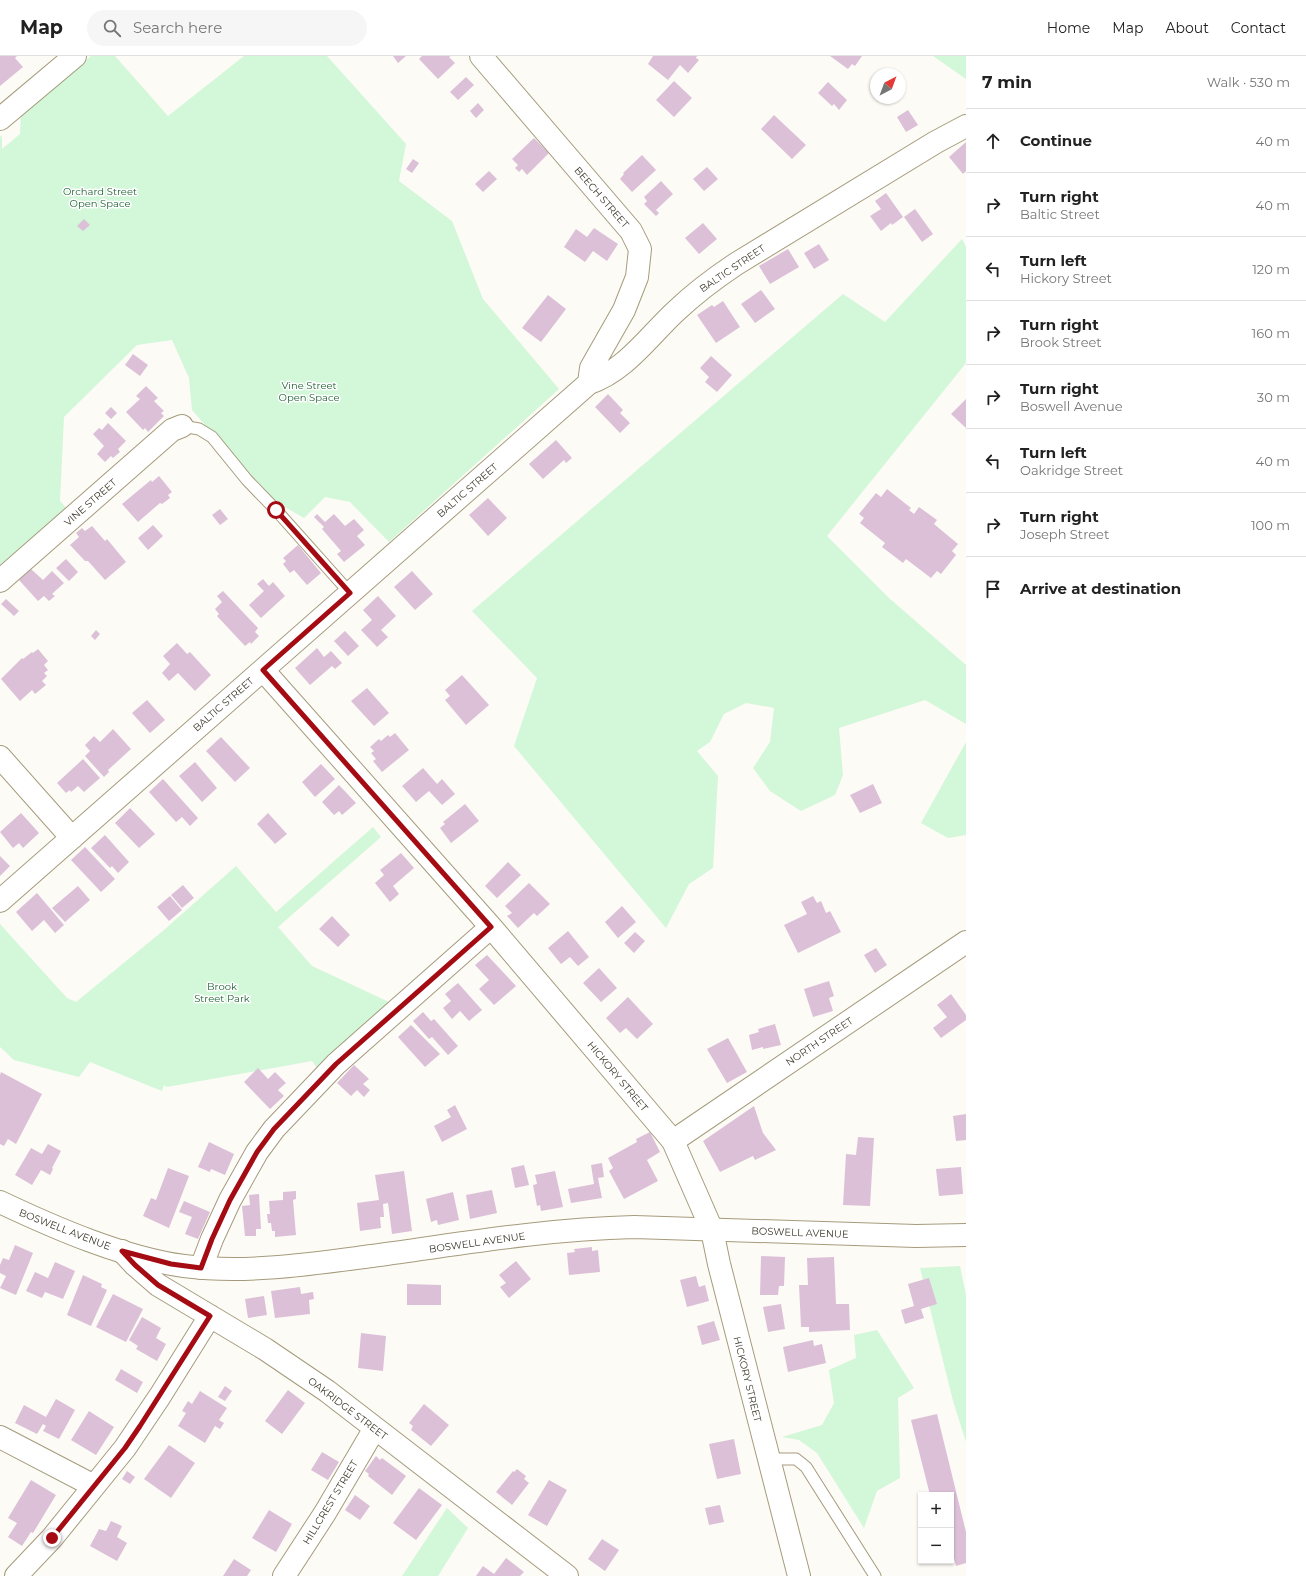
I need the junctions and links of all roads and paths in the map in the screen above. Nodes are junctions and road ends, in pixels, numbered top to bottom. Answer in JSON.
{"nodes":[{"id":1,"x":75,"y":56,"type":"edge"},
{"id":2,"x":481,"y":56,"type":"edge"},
{"id":3,"x":0,"y":119,"type":"edge"},
{"id":4,"x":966,"y":126,"type":"edge"},
{"id":5,"x":589,"y":383,"type":"junction"},
{"id":6,"x":182,"y":426,"type":"joint"},
{"id":7,"x":0,"y":581,"type":"edge"},
{"id":8,"x":350,"y":593,"type":"junction"},
{"id":9,"x":263,"y":670,"type":"junction"},
{"id":10,"x":0,"y":757,"type":"edge"},
{"id":11,"x":72,"y":838,"type":"junction"},
{"id":12,"x":0,"y":901,"type":"edge"},
{"id":13,"x":491,"y":927,"type":"junction"},
{"id":14,"x":966,"y":942,"type":"edge"},
{"id":15,"x":673,"y":1141,"type":"junction"},
{"id":16,"x":0,"y":1202,"type":"edge"},
{"id":17,"x":712,"y":1230,"type":"junction"},
{"id":18,"x":966,"y":1235,"type":"edge"},
{"id":19,"x":122,"y":1251,"type":"junction"},
{"id":20,"x":201,"y":1268,"type":"junction"},
{"id":21,"x":210,"y":1316,"type":"junction"},
{"id":22,"x":375,"y":1428,"type":"junction"},
{"id":23,"x":0,"y":1437,"type":"edge"},
{"id":24,"x":769,"y":1459,"type":"junction"},
{"id":25,"x":94,"y":1486,"type":"junction"},
{"id":26,"x":16,"y":1576,"type":"edge"},
{"id":27,"x":284,"y":1576,"type":"edge"},
{"id":28,"x":567,"y":1576,"type":"edge"},
{"id":29,"x":799,"y":1576,"type":"edge"},
{"id":30,"x":875,"y":1576,"type":"edge"}],
"edges":[{"from":1,"to":3,"type":"street"},
{"from":2,"to":5,"type":"street","name":"BEECH STREET"},
{"from":4,"to":5,"type":"street","name":"BALTIC STREET"},
{"from":5,"to":8,"type":"street","name":"BALTIC STREET"},
{"from":6,"to":7,"type":"street","name":"VINE STREET"},
{"from":6,"to":8,"type":"lane"},
{"from":8,"to":9,"type":"street","name":"BALTIC STREET"},
{"from":9,"to":11,"type":"street","name":"BALTIC STREET"},
{"from":9,"to":13,"type":"street","name":"HICKORY STREET"},
{"from":10,"to":11,"type":"street"},
{"from":11,"to":12,"type":"street","name":"BALTIC STREET"},
{"from":13,"to":15,"type":"street","name":"HICKORY STREET"},
{"from":13,"to":20,"type":"street"},
{"from":14,"to":15,"type":"street","name":"NORTH STREET"},
{"from":15,"to":17,"type":"street","name":"HICKORY STREET"},
{"from":16,"to":19,"type":"street","name":"BOSWELL AVENUE"},
{"from":17,"to":18,"type":"street","name":"BOSWELL AVENUE"},
{"from":17,"to":20,"type":"street","name":"BOSWELL AVENUE"},
{"from":17,"to":24,"type":"street","name":"HICKORY STREET"},
{"from":19,"to":20,"type":"street","name":"BOSWELL AVENUE"},
{"from":19,"to":21,"type":"street","name":"OAKRIDGE STREET"},
{"from":21,"to":22,"type":"street","name":"OAKRIDGE STREET"},
{"from":21,"to":25,"type":"street"},
{"from":22,"to":27,"type":"street","name":"HILLCREST STREET"},
{"from":22,"to":28,"type":"street","name":"OAKRIDGE STREET"},
{"from":23,"to":25,"type":"street"},
{"from":24,"to":29,"type":"street","name":"HICKORY STREET"},
{"from":24,"to":30,"type":"lane"},
{"from":25,"to":26,"type":"street"}]}
